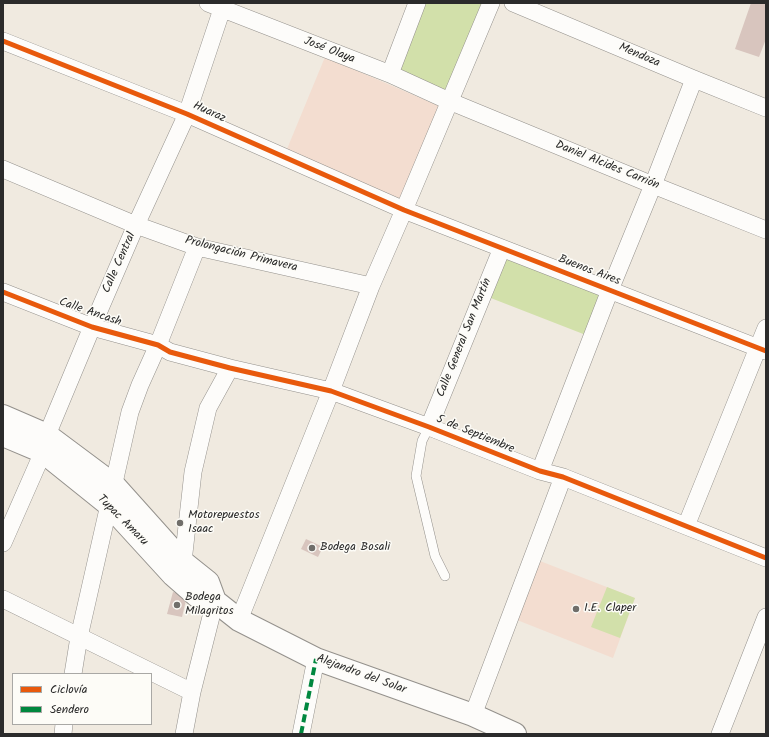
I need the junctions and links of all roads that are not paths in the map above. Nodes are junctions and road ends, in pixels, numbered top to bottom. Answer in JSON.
{"nodes":[{"id":1,"x":417,"y":3,"type":"edge"},
{"id":2,"x":491,"y":3,"type":"edge"},
{"id":3,"x":513,"y":3,"type":"edge"},
{"id":4,"x":218,"y":5,"type":"edge"},
{"id":5,"x":3,"y":41,"type":"edge"},
{"id":6,"x":390,"y":74,"type":"junction"},
{"id":7,"x":694,"y":79,"type":"junction"},
{"id":8,"x":449,"y":101,"type":"junction"},
{"id":9,"x":766,"y":108,"type":"edge"},
{"id":10,"x":187,"y":114,"type":"junction"},
{"id":11,"x":3,"y":169,"type":"edge"},
{"id":12,"x":653,"y":185,"type":"junction"},
{"id":13,"x":404,"y":210,"type":"junction"},
{"id":14,"x":136,"y":225,"type":"junction"},
{"id":15,"x":766,"y":230,"type":"edge"},
{"id":16,"x":197,"y":247,"type":"junction"},
{"id":17,"x":502,"y":248,"type":"junction"},
{"id":18,"x":371,"y":286,"type":"junction"},
{"id":19,"x":610,"y":290,"type":"junction"},
{"id":20,"x":3,"y":292,"type":"edge"},
{"id":21,"x":92,"y":327,"type":"junction"},
{"id":22,"x":766,"y":328,"type":"edge"},
{"id":23,"x":164,"y":348,"type":"junction"},
{"id":24,"x":762,"y":350,"type":"edge"},
{"id":25,"x":230,"y":368,"type":"junction"},
{"id":26,"x":331,"y":391,"type":"junction"},
{"id":27,"x":3,"y":416,"type":"edge"},
{"id":28,"x":429,"y":427,"type":"junction"},
{"id":29,"x":3,"y":435,"type":"edge"},
{"id":30,"x":45,"y":444,"type":"junction"},
{"id":31,"x":540,"y":471,"type":"junction"},
{"id":32,"x":563,"y":477,"type":"junction"},
{"id":33,"x":112,"y":495,"type":"junction"},
{"id":34,"x":686,"y":526,"type":"junction"},
{"id":35,"x":3,"y":544,"type":"edge"},
{"id":36,"x":766,"y":558,"type":"edge"},
{"id":37,"x":183,"y":562,"type":"junction"},
{"id":38,"x":445,"y":576,"type":"dead end"},
{"id":39,"x":3,"y":599,"type":"edge"},
{"id":40,"x":215,"y":601,"type":"junction"},
{"id":41,"x":766,"y":617,"type":"edge"},
{"id":42,"x":239,"y":620,"type":"junction"},
{"id":43,"x":79,"y":637,"type":"junction"},
{"id":44,"x":316,"y":659,"type":"junction"},
{"id":45,"x":73,"y":673,"type":"edge"},
{"id":46,"x":192,"y":692,"type":"junction"},
{"id":47,"x":472,"y":715,"type":"junction"},
{"id":48,"x":184,"y":734,"type":"edge"},
{"id":49,"x":300,"y":734,"type":"edge"},
{"id":50,"x":515,"y":734,"type":"edge"},
{"id":51,"x":720,"y":734,"type":"edge"}],
"edges":[{"from":1,"to":6,"type":"street"},
{"from":2,"to":8,"type":"street"},
{"from":3,"to":7,"type":"street","name":"Mendoza"},
{"from":4,"to":6,"type":"street","name":"José Olaya"},
{"from":4,"to":10,"type":"street","name":"Calle Central"},
{"from":5,"to":10,"type":"street","name":"Huaraz"},
{"from":6,"to":8,"type":"street","name":"José Olaya"},
{"from":7,"to":9,"type":"street","name":"Mendoza"},
{"from":7,"to":12,"type":"street"},
{"from":8,"to":12,"type":"street","name":"Daniel Alcides Carrión"},
{"from":8,"to":13,"type":"street"},
{"from":10,"to":13,"type":"street","name":"Huaraz"},
{"from":10,"to":14,"type":"street","name":"Calle Central"},
{"from":11,"to":14,"type":"street","name":"Prolongación Primavera"},
{"from":12,"to":15,"type":"street","name":"Daniel Alcides Carrión"},
{"from":12,"to":19,"type":"street"},
{"from":13,"to":17,"type":"street","name":"Buenos Aires"},
{"from":13,"to":18,"type":"street"},
{"from":14,"to":16,"type":"street","name":"Prolongación Primavera"},
{"from":14,"to":21,"type":"street","name":"Calle Central"},
{"from":16,"to":18,"type":"street","name":"Prolongación Primavera"},
{"from":16,"to":23,"type":"street"},
{"from":17,"to":19,"type":"street","name":"Buenos Aires"},
{"from":17,"to":28,"type":"street","name":"Calle General San Martín"},
{"from":18,"to":26,"type":"street"},
{"from":19,"to":24,"type":"street","name":"Buenos Aires"},
{"from":19,"to":31,"type":"street"},
{"from":20,"to":21,"type":"street","name":"Calle Ancash"},
{"from":21,"to":23,"type":"street","name":"Calle Ancash"},
{"from":21,"to":30,"type":"street","name":"Calle Central"},
{"from":22,"to":24,"type":"street"},
{"from":23,"to":25,"type":"street","name":"5 de Septiembre"},
{"from":23,"to":33,"type":"street"},
{"from":24,"to":34,"type":"street"},
{"from":25,"to":26,"type":"street","name":"5 de Septiembre"},
{"from":25,"to":37,"type":"street"},
{"from":26,"to":28,"type":"street","name":"5 de Septiembre"},
{"from":26,"to":42,"type":"street"},
{"from":27,"to":30,"type":"street"},
{"from":28,"to":31,"type":"street","name":"5 de Septiembre"},
{"from":28,"to":38,"type":"lane"},
{"from":29,"to":30,"type":"street"},
{"from":30,"to":33,"type":"street"},
{"from":30,"to":35,"type":"street","name":"Calle Central"},
{"from":31,"to":32,"type":"street","name":"5 de Septiembre"},
{"from":32,"to":34,"type":"street","name":"5 de Septiembre"},
{"from":32,"to":47,"type":"street"},
{"from":33,"to":37,"type":"street"},
{"from":33,"to":40,"type":"street","name":"Tupac Amaru"},
{"from":33,"to":43,"type":"street"},
{"from":34,"to":36,"type":"street","name":"5 de Septiembre"},
{"from":37,"to":40,"type":"street"},
{"from":39,"to":43,"type":"street"},
{"from":40,"to":42,"type":"street","name":"Alejandro del Solar"},
{"from":40,"to":46,"type":"street"},
{"from":41,"to":51,"type":"street"},
{"from":42,"to":44,"type":"street","name":"Alejandro del Solar"},
{"from":43,"to":45,"type":"street"},
{"from":43,"to":46,"type":"street"},
{"from":44,"to":47,"type":"street","name":"Alejandro del Solar"},
{"from":44,"to":49,"type":"street"},
{"from":46,"to":48,"type":"street"},
{"from":47,"to":50,"type":"street","name":"Alejandro del Solar"}]}
